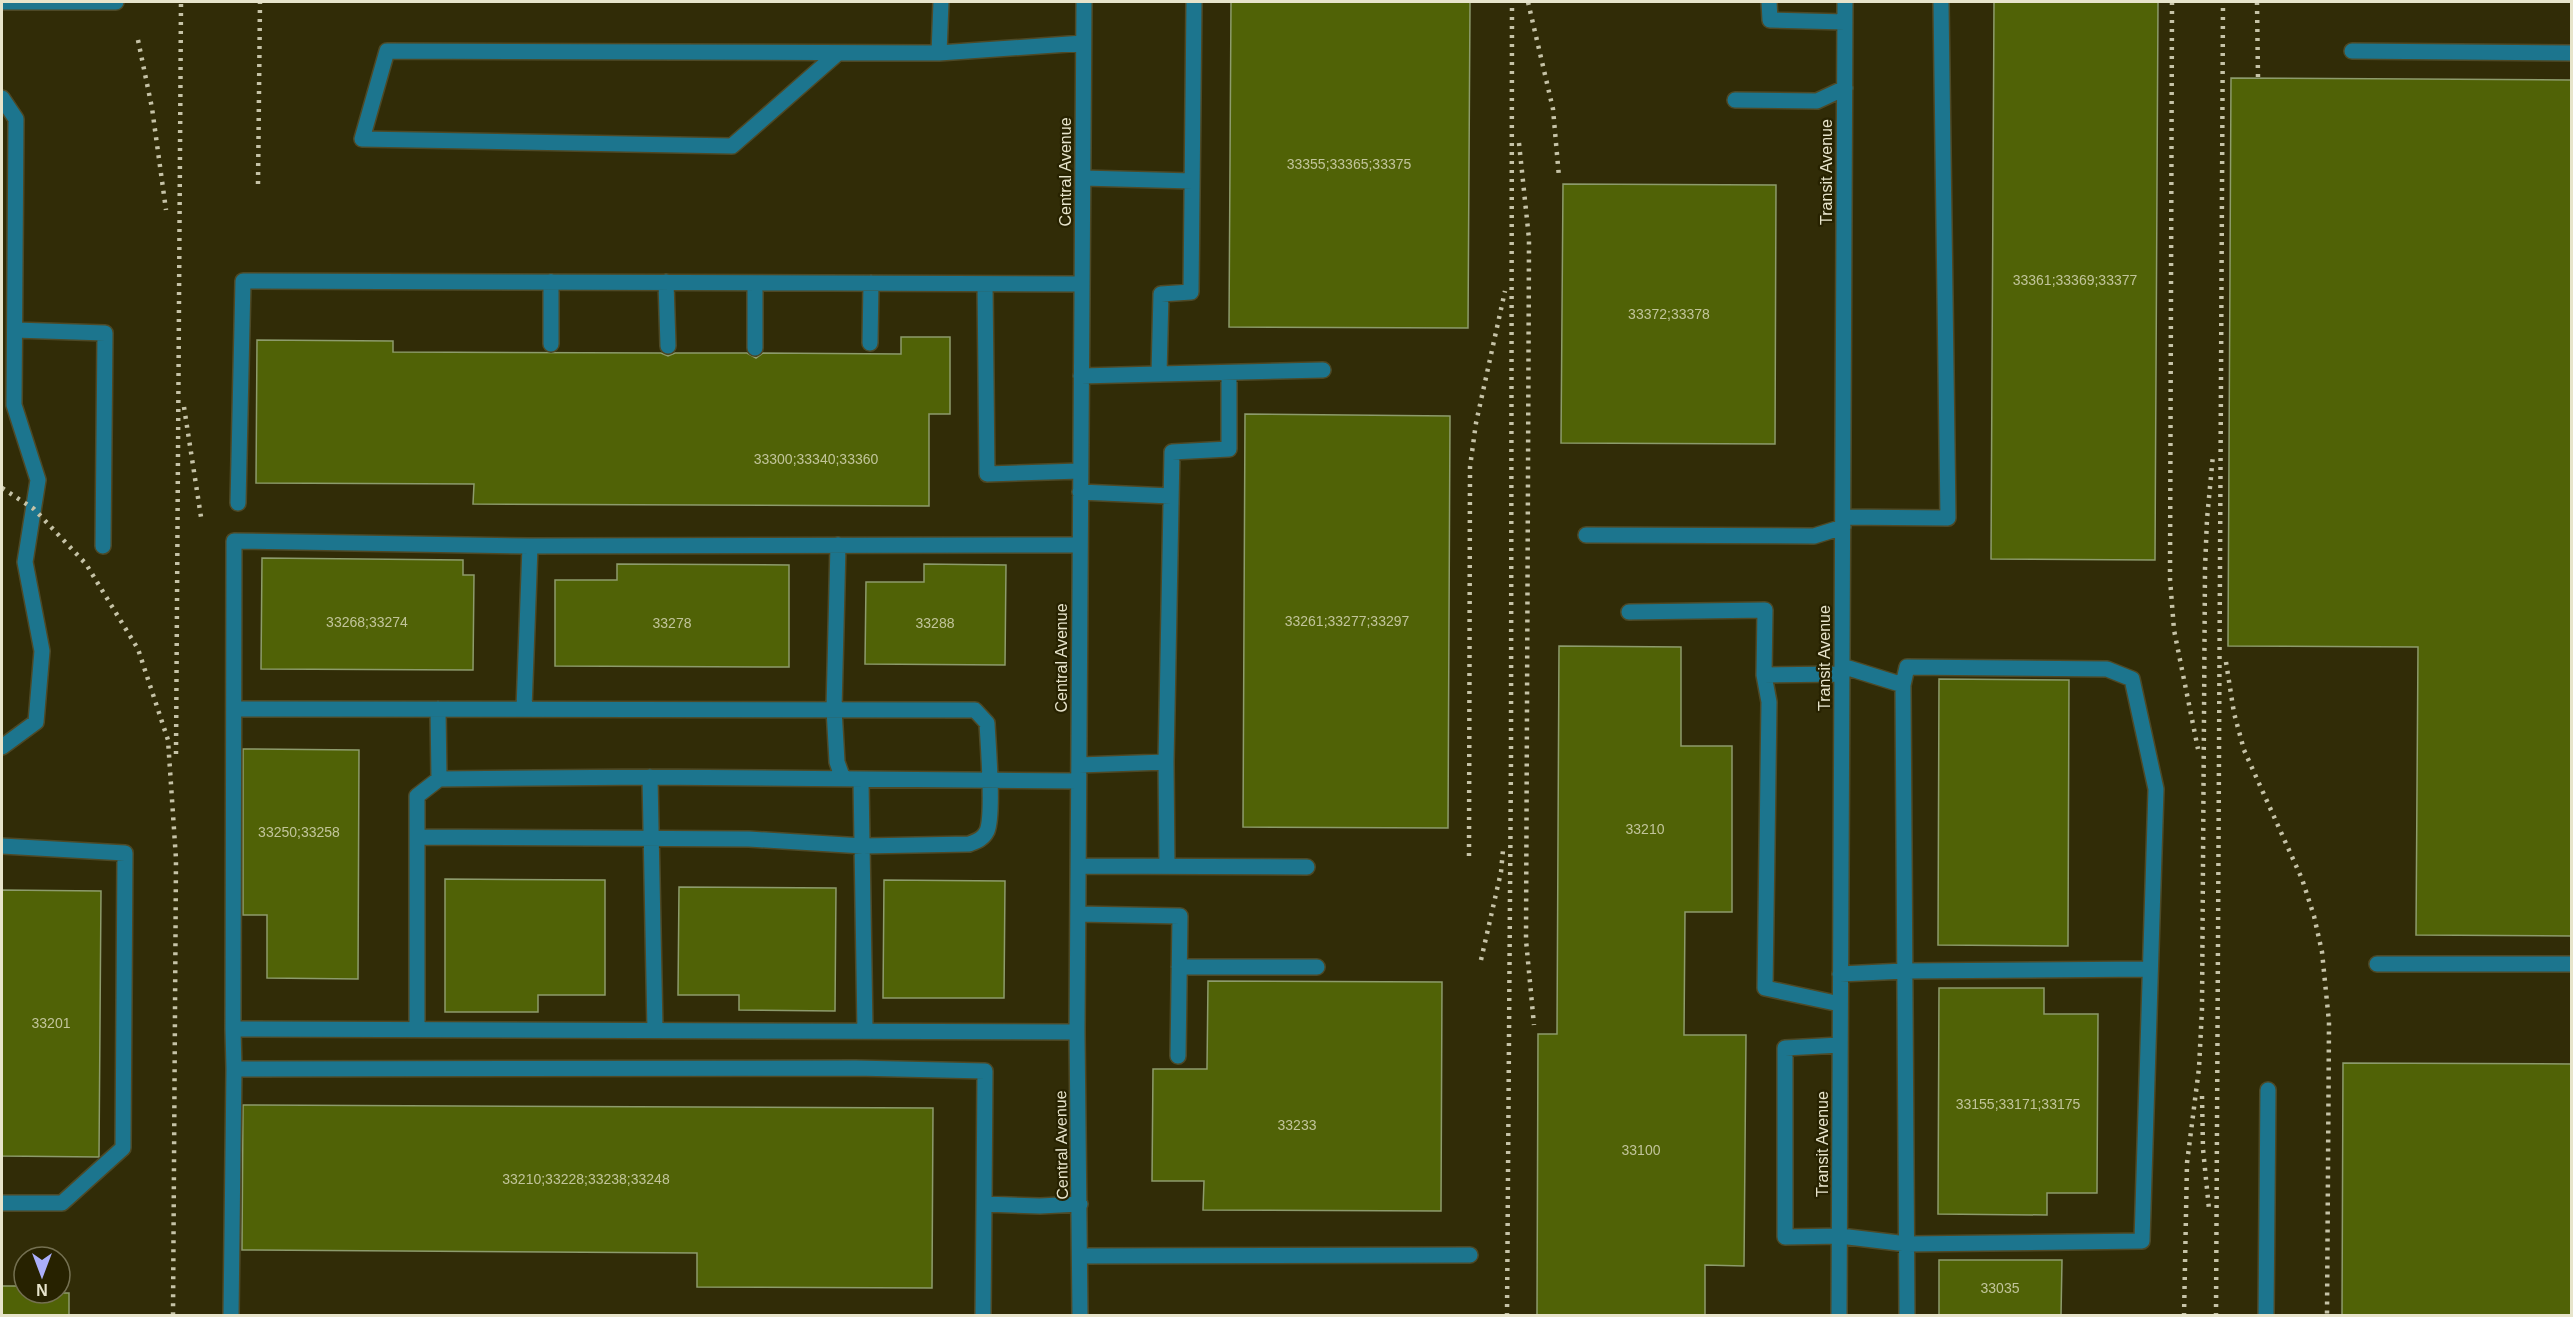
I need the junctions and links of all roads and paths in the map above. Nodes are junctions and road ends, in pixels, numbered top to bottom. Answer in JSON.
{"nodes":[{"id":1,"x":2,"y":2,"type":"edge"},
{"id":2,"x":116,"y":2,"type":"edge"},
{"id":3,"x":941,"y":2,"type":"edge"},
{"id":4,"x":1084,"y":2,"type":"edge"},
{"id":5,"x":1194,"y":2,"type":"edge"},
{"id":6,"x":1769,"y":2,"type":"edge"},
{"id":7,"x":1845,"y":2,"type":"edge"},
{"id":8,"x":1941,"y":2,"type":"edge"},
{"id":9,"x":1845,"y":22,"type":"junction"},
{"id":10,"x":1083,"y":43,"type":"junction"},
{"id":11,"x":2352,"y":51,"type":"dead end"},
{"id":12,"x":838,"y":52,"type":"junction"},
{"id":13,"x":939,"y":53,"type":"junction"},
{"id":14,"x":2571,"y":53,"type":"edge"},
{"id":15,"x":1845,"y":88,"type":"junction"},
{"id":16,"x":2,"y":98,"type":"edge"},
{"id":17,"x":1735,"y":100,"type":"dead end"},
{"id":18,"x":1083,"y":178,"type":"junction"},
{"id":19,"x":1192,"y":181,"type":"junction"},
{"id":20,"x":551,"y":282,"type":"junction"},
{"id":21,"x":666,"y":282,"type":"junction"},
{"id":22,"x":755,"y":283,"type":"junction"},
{"id":23,"x":871,"y":283,"type":"junction"},
{"id":24,"x":985,"y":284,"type":"junction"},
{"id":25,"x":1082,"y":284,"type":"junction"},
{"id":26,"x":15,"y":330,"type":"junction"},
{"id":27,"x":870,"y":343,"type":"dead end"},
{"id":28,"x":551,"y":344,"type":"dead end"},
{"id":29,"x":668,"y":346,"type":"dead end"},
{"id":30,"x":755,"y":348,"type":"dead end"},
{"id":31,"x":1323,"y":370,"type":"dead end"},
{"id":32,"x":1229,"y":373,"type":"junction"},
{"id":33,"x":1159,"y":374,"type":"junction"},
{"id":34,"x":1081,"y":376,"type":"junction"},
{"id":35,"x":8,"y":404,"type":"edge"},
{"id":36,"x":1080,"y":471,"type":"junction"},
{"id":37,"x":1080,"y":492,"type":"junction"},
{"id":38,"x":1171,"y":496,"type":"junction"},
{"id":39,"x":238,"y":503,"type":"dead end"},
{"id":40,"x":1843,"y":522,"type":"junction"},
{"id":41,"x":1586,"y":535,"type":"dead end"},
{"id":42,"x":838,"y":545,"type":"junction"},
{"id":43,"x":1080,"y":545,"type":"junction"},
{"id":44,"x":103,"y":546,"type":"dead end"},
{"id":45,"x":530,"y":546,"type":"junction"},
{"id":46,"x":1629,"y":612,"type":"dead end"},
{"id":47,"x":1842,"y":670,"type":"junction"},
{"id":48,"x":1764,"y":675,"type":"junction"},
{"id":49,"x":1903,"y":685,"type":"junction"},
{"id":50,"x":438,"y":709,"type":"junction"},
{"id":51,"x":234,"y":710,"type":"junction"},
{"id":52,"x":524,"y":710,"type":"junction"},
{"id":53,"x":834,"y":710,"type":"junction"},
{"id":54,"x":2,"y":747,"type":"edge"},
{"id":55,"x":1166,"y":762,"type":"junction"},
{"id":56,"x":1079,"y":765,"type":"junction"},
{"id":57,"x":650,"y":777,"type":"junction"},
{"id":58,"x":843,"y":779,"type":"junction"},
{"id":59,"x":439,"y":780,"type":"junction"},
{"id":60,"x":861,"y":780,"type":"junction"},
{"id":61,"x":990,"y":781,"type":"junction"},
{"id":62,"x":1078,"y":781,"type":"junction"},
{"id":63,"x":417,"y":837,"type":"junction"},
{"id":64,"x":652,"y":837,"type":"junction"},
{"id":65,"x":2,"y":846,"type":"edge"},
{"id":66,"x":863,"y":846,"type":"junction"},
{"id":67,"x":1078,"y":866,"type":"junction"},
{"id":68,"x":1167,"y":866,"type":"junction"},
{"id":69,"x":1307,"y":867,"type":"dead end"},
{"id":70,"x":1078,"y":914,"type":"junction"},
{"id":71,"x":2377,"y":963,"type":"dead end"},
{"id":72,"x":2571,"y":964,"type":"edge"},
{"id":73,"x":1179,"y":967,"type":"junction"},
{"id":74,"x":1317,"y":967,"type":"dead end"},
{"id":75,"x":2150,"y":969,"type":"junction"},
{"id":76,"x":1905,"y":971,"type":"junction"},
{"id":77,"x":1840,"y":974,"type":"junction"},
{"id":78,"x":1840,"y":1004,"type":"junction"},
{"id":79,"x":233,"y":1029,"type":"junction"},
{"id":80,"x":417,"y":1029,"type":"junction"},
{"id":81,"x":656,"y":1030,"type":"junction"},
{"id":82,"x":865,"y":1031,"type":"junction"},
{"id":83,"x":1077,"y":1032,"type":"junction"},
{"id":84,"x":1840,"y":1045,"type":"junction"},
{"id":85,"x":1178,"y":1056,"type":"dead end"},
{"id":86,"x":234,"y":1069,"type":"junction"},
{"id":87,"x":2268,"y":1090,"type":"dead end"},
{"id":88,"x":2,"y":1203,"type":"edge"},
{"id":89,"x":984,"y":1204,"type":"junction"},
{"id":90,"x":1080,"y":1204,"type":"junction"},
{"id":91,"x":1840,"y":1236,"type":"junction"},
{"id":92,"x":1907,"y":1244,"type":"junction"},
{"id":93,"x":1080,"y":1256,"type":"junction"},
{"id":94,"x":1470,"y":1256,"type":"dead end"},
{"id":95,"x":231,"y":1316,"type":"edge"},
{"id":96,"x":983,"y":1316,"type":"edge"},
{"id":97,"x":1080,"y":1316,"type":"edge"},
{"id":98,"x":1839,"y":1316,"type":"edge"},
{"id":99,"x":1907,"y":1316,"type":"edge"},
{"id":100,"x":2266,"y":1316,"type":"edge"}],
"edges":[{"from":1,"to":2,"type":"street"},
{"from":3,"to":13,"type":"street"},
{"from":4,"to":10,"type":"street","name":"Central Avenue"},
{"from":5,"to":19,"type":"street"},
{"from":6,"to":9,"type":"street"},
{"from":7,"to":9,"type":"street","name":"Transit Avenue"},
{"from":8,"to":40,"type":"street"},
{"from":9,"to":15,"type":"street","name":"Transit Avenue"},
{"from":10,"to":13,"type":"street"},
{"from":10,"to":18,"type":"street","name":"Central Avenue"},
{"from":11,"to":14,"type":"street"},
{"from":12,"to":12,"type":"street"},
{"from":12,"to":13,"type":"street"},
{"from":15,"to":17,"type":"street"},
{"from":15,"to":40,"type":"street","name":"Transit Avenue"},
{"from":16,"to":26,"type":"street"},
{"from":18,"to":19,"type":"street"},
{"from":18,"to":25,"type":"street","name":"Central Avenue"},
{"from":19,"to":33,"type":"street"},
{"from":20,"to":21,"type":"street"},
{"from":20,"to":28,"type":"street"},
{"from":20,"to":39,"type":"street"},
{"from":21,"to":22,"type":"street"},
{"from":21,"to":29,"type":"street"},
{"from":22,"to":23,"type":"street"},
{"from":22,"to":30,"type":"street"},
{"from":23,"to":24,"type":"street"},
{"from":23,"to":27,"type":"street"},
{"from":24,"to":25,"type":"street"},
{"from":24,"to":36,"type":"street"},
{"from":25,"to":34,"type":"street","name":"Central Avenue"},
{"from":26,"to":35,"type":"street"},
{"from":26,"to":44,"type":"street"},
{"from":31,"to":32,"type":"street"},
{"from":32,"to":33,"type":"street"},
{"from":32,"to":38,"type":"street"},
{"from":33,"to":34,"type":"street"},
{"from":34,"to":36,"type":"street","name":"Central Avenue"},
{"from":35,"to":54,"type":"street"},
{"from":36,"to":37,"type":"street","name":"Central Avenue"},
{"from":37,"to":38,"type":"street"},
{"from":37,"to":43,"type":"street","name":"Central Avenue"},
{"from":38,"to":55,"type":"street"},
{"from":40,"to":41,"type":"street"},
{"from":40,"to":47,"type":"street","name":"Transit Avenue"},
{"from":42,"to":43,"type":"street"},
{"from":42,"to":45,"type":"street"},
{"from":42,"to":53,"type":"street"},
{"from":43,"to":56,"type":"street","name":"Central Avenue"},
{"from":45,"to":51,"type":"street"},
{"from":45,"to":52,"type":"street"},
{"from":46,"to":48,"type":"street"},
{"from":47,"to":48,"type":"street"},
{"from":47,"to":49,"type":"street"},
{"from":47,"to":77,"type":"street","name":"Transit Avenue"},
{"from":48,"to":78,"type":"street"},
{"from":49,"to":75,"type":"street"},
{"from":49,"to":76,"type":"street"},
{"from":50,"to":51,"type":"street"},
{"from":50,"to":52,"type":"street"},
{"from":50,"to":59,"type":"street"},
{"from":51,"to":79,"type":"street"},
{"from":52,"to":53,"type":"street"},
{"from":53,"to":58,"type":"street"},
{"from":53,"to":61,"type":"street"},
{"from":55,"to":56,"type":"street"},
{"from":55,"to":68,"type":"street"},
{"from":56,"to":62,"type":"street","name":"Central Avenue"},
{"from":57,"to":58,"type":"street"},
{"from":57,"to":59,"type":"street"},
{"from":57,"to":64,"type":"street"},
{"from":58,"to":60,"type":"street"},
{"from":59,"to":63,"type":"street"},
{"from":60,"to":61,"type":"street"},
{"from":60,"to":66,"type":"street"},
{"from":61,"to":62,"type":"street"},
{"from":61,"to":66,"type":"street"},
{"from":62,"to":67,"type":"street","name":"Central Avenue"},
{"from":63,"to":64,"type":"street"},
{"from":63,"to":80,"type":"street"},
{"from":64,"to":66,"type":"street"},
{"from":64,"to":81,"type":"street"},
{"from":65,"to":88,"type":"street"},
{"from":66,"to":82,"type":"street"},
{"from":67,"to":68,"type":"street"},
{"from":67,"to":70,"type":"street","name":"Central Avenue"},
{"from":68,"to":69,"type":"street"},
{"from":70,"to":73,"type":"street"},
{"from":70,"to":83,"type":"street","name":"Central Avenue"},
{"from":71,"to":72,"type":"street"},
{"from":73,"to":74,"type":"street"},
{"from":73,"to":85,"type":"street"},
{"from":75,"to":76,"type":"street"},
{"from":75,"to":92,"type":"street"},
{"from":76,"to":77,"type":"street"},
{"from":76,"to":92,"type":"street"},
{"from":77,"to":78,"type":"street","name":"Transit Avenue"},
{"from":78,"to":84,"type":"street","name":"Transit Avenue"},
{"from":79,"to":80,"type":"street"},
{"from":79,"to":86,"type":"street"},
{"from":80,"to":81,"type":"street"},
{"from":81,"to":82,"type":"street"},
{"from":82,"to":83,"type":"street"},
{"from":83,"to":90,"type":"street","name":"Central Avenue"},
{"from":84,"to":91,"type":"street","name":"Transit Avenue"},
{"from":84,"to":91,"type":"street"},
{"from":86,"to":89,"type":"street"},
{"from":86,"to":95,"type":"street"},
{"from":87,"to":100,"type":"street"},
{"from":89,"to":90,"type":"street"},
{"from":89,"to":96,"type":"street"},
{"from":90,"to":93,"type":"street","name":"Central Avenue"},
{"from":91,"to":92,"type":"street"},
{"from":91,"to":98,"type":"street","name":"Transit Avenue"},
{"from":92,"to":99,"type":"street"},
{"from":93,"to":94,"type":"street"},
{"from":93,"to":97,"type":"street","name":"Central Avenue"}]}
